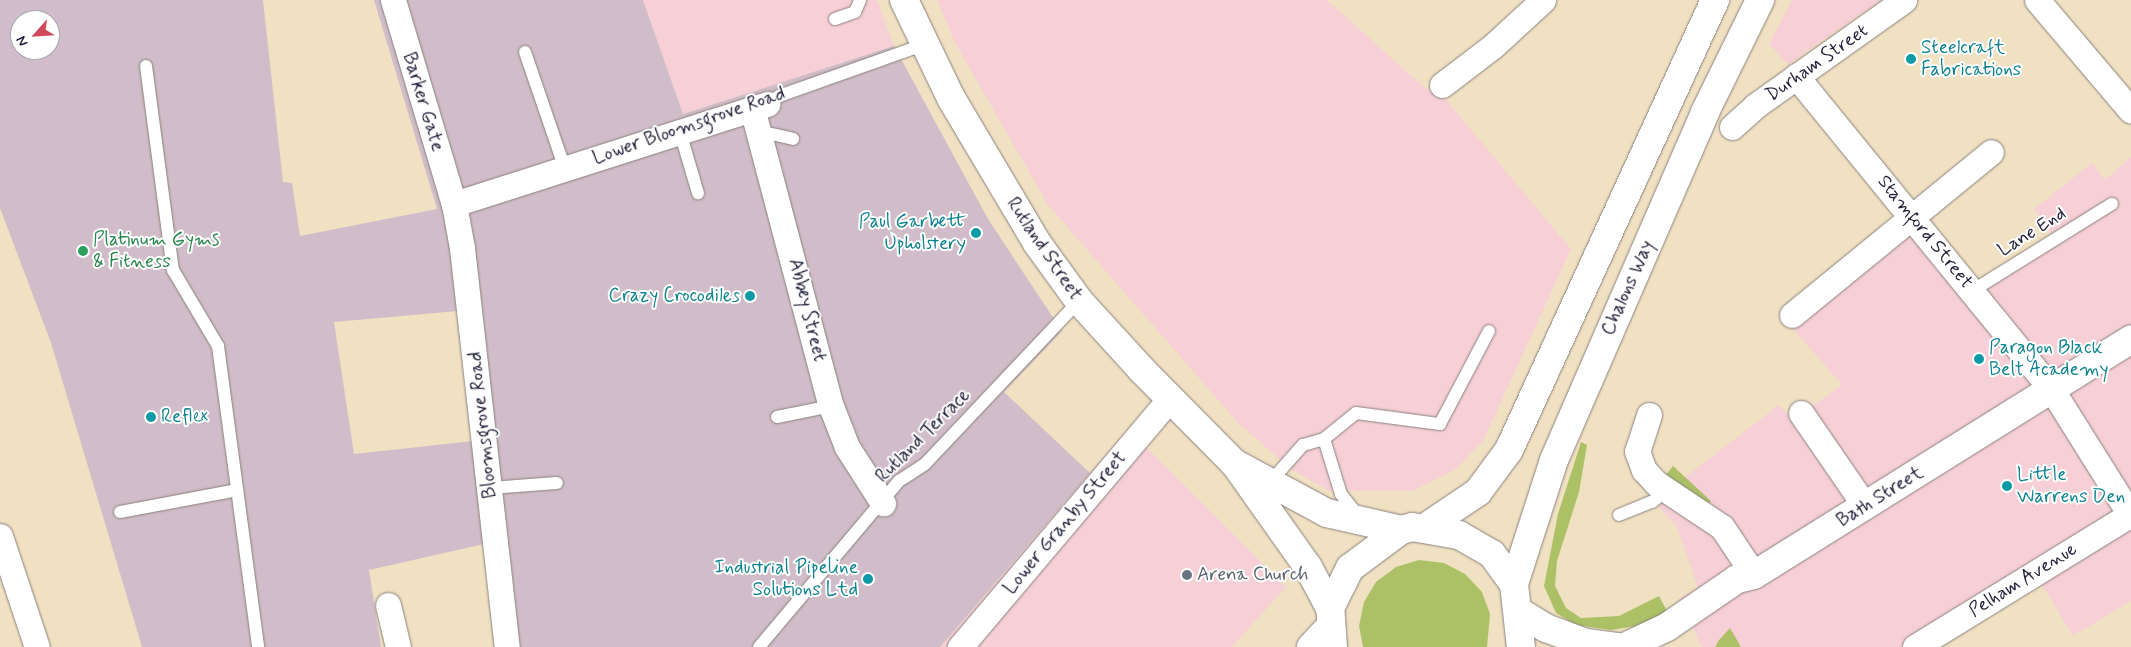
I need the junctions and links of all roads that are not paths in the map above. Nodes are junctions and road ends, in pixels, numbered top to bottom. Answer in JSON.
{"nodes":[{"id":1,"x":393,"y":0,"type":"edge"},
{"id":2,"x":860,"y":0,"type":"edge"},
{"id":3,"x":904,"y":0,"type":"edge"},
{"id":4,"x":1542,"y":0,"type":"edge"},
{"id":5,"x":1715,"y":0,"type":"edge"},
{"id":6,"x":1760,"y":0,"type":"edge"},
{"id":7,"x":1904,"y":0,"type":"edge"},
{"id":8,"x":2037,"y":0,"type":"edge"},
{"id":9,"x":835,"y":19,"type":"dead end"},
{"id":10,"x":923,"y":45,"type":"junction"},
{"id":11,"x":525,"y":52,"type":"dead end"},
{"id":12,"x":146,"y":66,"type":"dead end"},
{"id":13,"x":1796,"y":76,"type":"junction"},
{"id":14,"x":1442,"y":85,"type":"dead end"},
{"id":15,"x":2131,"y":111,"type":"edge"},
{"id":16,"x":759,"y":114,"type":"junction"},
{"id":17,"x":1732,"y":127,"type":"dead end"},
{"id":18,"x":680,"y":132,"type":"junction"},
{"id":19,"x":793,"y":139,"type":"dead end"},
{"id":20,"x":1991,"y":152,"type":"dead end"},
{"id":21,"x":565,"y":169,"type":"junction"},
{"id":22,"x":698,"y":194,"type":"dead end"},
{"id":23,"x":454,"y":204,"type":"junction"},
{"id":24,"x":2112,"y":204,"type":"dead end"},
{"id":25,"x":1913,"y":216,"type":"junction"},
{"id":26,"x":1972,"y":291,"type":"junction"},
{"id":27,"x":1079,"y":301,"type":"junction"},
{"id":28,"x":1792,"y":315,"type":"dead end"},
{"id":29,"x":1489,"y":331,"type":"dead end"},
{"id":30,"x":2131,"y":339,"type":"edge"},
{"id":31,"x":2052,"y":390,"type":"junction"},
{"id":32,"x":1169,"y":400,"type":"junction"},
{"id":33,"x":832,"y":406,"type":"junction"},
{"id":34,"x":1801,"y":413,"type":"dead end"},
{"id":35,"x":1650,"y":416,"type":"dead end"},
{"id":36,"x":777,"y":417,"type":"dead end"},
{"id":37,"x":1324,"y":439,"type":"junction"},
{"id":38,"x":1234,"y":463,"type":"junction"},
{"id":39,"x":1271,"y":481,"type":"junction"},
{"id":40,"x":557,"y":483,"type":"dead end"},
{"id":41,"x":490,"y":488,"type":"junction"},
{"id":42,"x":237,"y":490,"type":"junction"},
{"id":43,"x":1666,"y":490,"type":"junction"},
{"id":44,"x":883,"y":503,"type":"junction"},
{"id":45,"x":1865,"y":506,"type":"junction"},
{"id":46,"x":120,"y":512,"type":"dead end"},
{"id":47,"x":2131,"y":514,"type":"edge"},
{"id":48,"x":1619,"y":515,"type":"dead end"},
{"id":49,"x":1365,"y":524,"type":"junction"},
{"id":50,"x":1413,"y":529,"type":"junction"},
{"id":51,"x":0,"y":536,"type":"edge"},
{"id":52,"x":1754,"y":575,"type":"junction"},
{"id":53,"x":1514,"y":584,"type":"junction"},
{"id":54,"x":388,"y":605,"type":"dead end"},
{"id":55,"x":1520,"y":612,"type":"junction"},
{"id":56,"x":1326,"y":633,"type":"edge"},
{"id":57,"x":37,"y":647,"type":"edge"},
{"id":58,"x":258,"y":647,"type":"edge"},
{"id":59,"x":398,"y":647,"type":"edge"},
{"id":60,"x":507,"y":647,"type":"edge"},
{"id":61,"x":759,"y":647,"type":"edge"},
{"id":62,"x":960,"y":647,"type":"edge"},
{"id":63,"x":1520,"y":647,"type":"edge"},
{"id":64,"x":1619,"y":647,"type":"edge"},
{"id":65,"x":1625,"y":647,"type":"edge"},
{"id":66,"x":1915,"y":647,"type":"edge"}],
"edges":[{"from":1,"to":23,"type":"street","name":"Barker Gate"},
{"from":2,"to":9,"type":"lane"},
{"from":3,"to":10,"type":"main road","name":"Rutland Street"},
{"from":4,"to":14,"type":"street"},
{"from":5,"to":50,"type":"main road"},
{"from":6,"to":53,"type":"main road","name":"Chalons Way"},
{"from":7,"to":13,"type":"street","name":"Durham Street"},
{"from":8,"to":15,"type":"street"},
{"from":10,"to":16,"type":"lane","name":"Lower Bloomsgrove Road"},
{"from":10,"to":27,"type":"main road","name":"Rutland Street"},
{"from":11,"to":21,"type":"lane"},
{"from":12,"to":42,"type":"lane"},
{"from":13,"to":17,"type":"street","name":"Durham Street"},
{"from":13,"to":25,"type":"street","name":"Stamford Street"},
{"from":16,"to":18,"type":"street","name":"Lower Bloomsgrove Road"},
{"from":16,"to":19,"type":"lane"},
{"from":16,"to":33,"type":"street","name":"Abbey Street"},
{"from":18,"to":21,"type":"street","name":"Lower Bloomsgrove Road"},
{"from":18,"to":22,"type":"lane"},
{"from":20,"to":25,"type":"street"},
{"from":21,"to":23,"type":"street","name":"Lower Bloomsgrove Road"},
{"from":23,"to":41,"type":"street","name":"Bloomsgrove Road"},
{"from":24,"to":26,"type":"lane","name":"Lane End"},
{"from":25,"to":26,"type":"street","name":"Stamford Street"},
{"from":25,"to":28,"type":"street"},
{"from":26,"to":31,"type":"street","name":"Stamford Street"},
{"from":27,"to":32,"type":"main road","name":"Rutland Street"},
{"from":27,"to":44,"type":"lane","name":"Rutland Terrace"},
{"from":29,"to":37,"type":"lane"},
{"from":30,"to":31,"type":"main road","name":"Bath Street"},
{"from":31,"to":45,"type":"main road","name":"Bath Street"},
{"from":31,"to":47,"type":"street","name":"Stamford Street"},
{"from":32,"to":38,"type":"main road","name":"Rutland Street"},
{"from":32,"to":62,"type":"street","name":"Lower Granby Street"},
{"from":33,"to":36,"type":"lane"},
{"from":33,"to":44,"type":"street","name":"Abbey Street"},
{"from":34,"to":45,"type":"street"},
{"from":35,"to":43,"type":"street"},
{"from":37,"to":39,"type":"lane"},
{"from":37,"to":49,"type":"lane"},
{"from":38,"to":39,"type":"main road","name":"Rutland Street"},
{"from":38,"to":56,"type":"main road","name":"Rutland Street"},
{"from":39,"to":49,"type":"main road","name":"Rutland Street"},
{"from":40,"to":41,"type":"lane"},
{"from":41,"to":60,"type":"street","name":"Bloomsgrove Road"},
{"from":42,"to":46,"type":"lane"},
{"from":42,"to":58,"type":"lane"},
{"from":43,"to":48,"type":"lane"},
{"from":43,"to":52,"type":"street"},
{"from":44,"to":61,"type":"lane","name":"Rutland Terrace"},
{"from":45,"to":52,"type":"main road","name":"Bath Street"},
{"from":47,"to":66,"type":"street","name":"Pelham Avenue"},
{"from":49,"to":50,"type":"main road","name":"Rutland Street"},
{"from":50,"to":53,"type":"main road","name":"Rutland Street"},
{"from":50,"to":56,"type":"main road"},
{"from":51,"to":57,"type":"street"},
{"from":52,"to":65,"type":"main road","name":"Bath Street"},
{"from":53,"to":55,"type":"main road"},
{"from":54,"to":59,"type":"street"},
{"from":55,"to":63,"type":"main road"},
{"from":55,"to":64,"type":"main road"}]}
